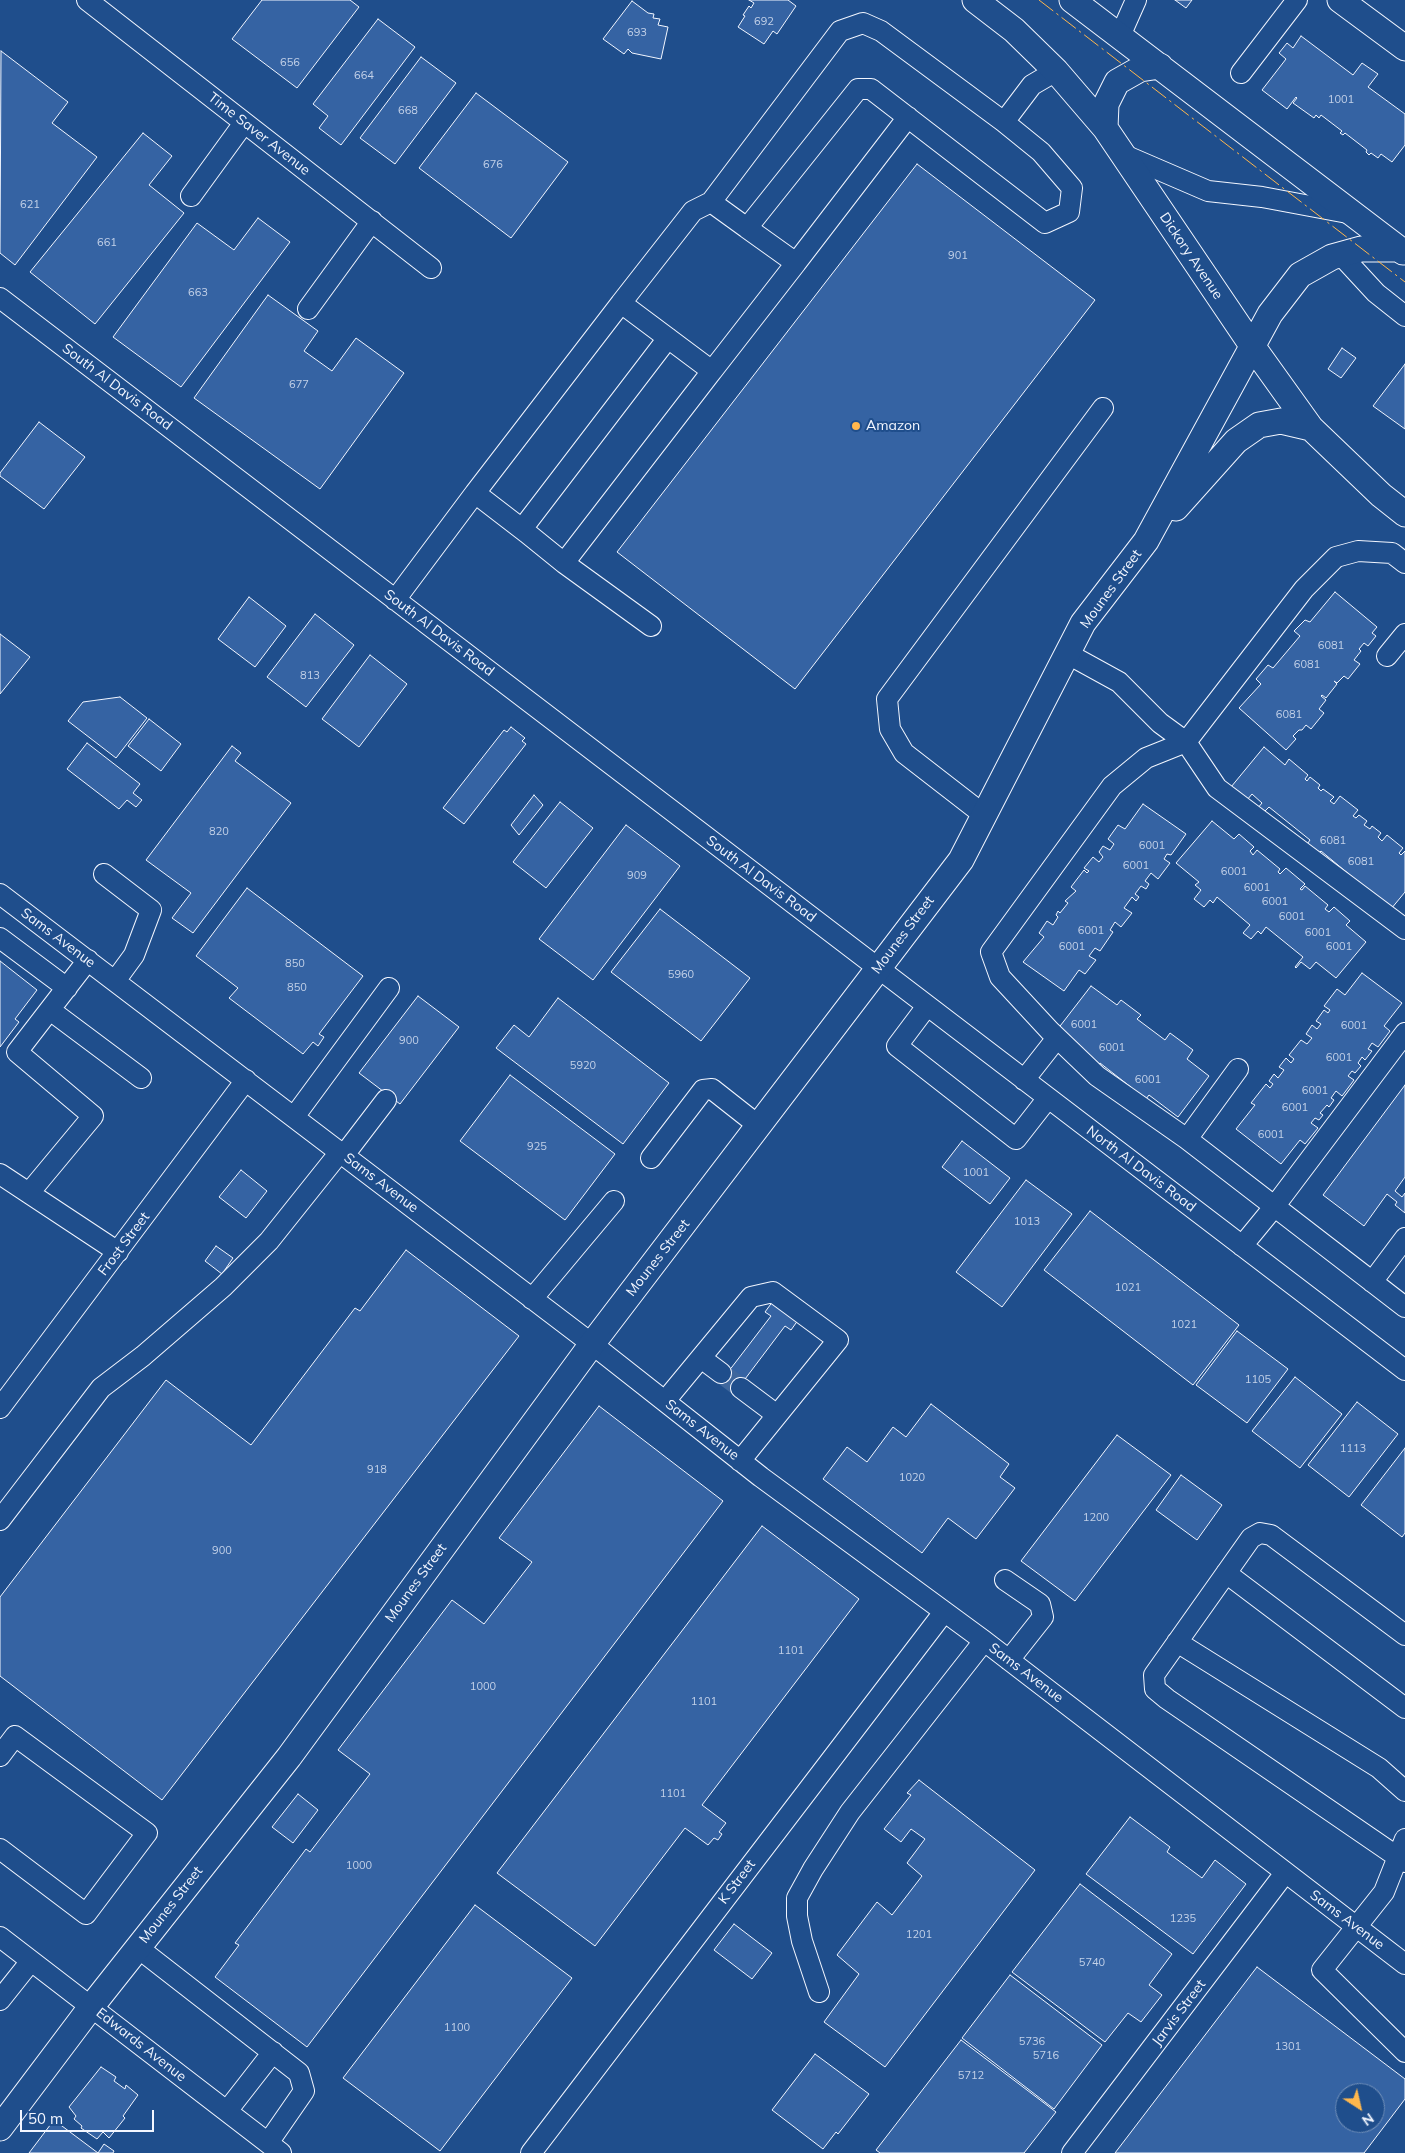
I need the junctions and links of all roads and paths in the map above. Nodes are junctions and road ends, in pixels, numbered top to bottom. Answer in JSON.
{"nodes":[{"id":1,"x":87,"y":0,"type":"edge"},
{"id":2,"x":975,"y":0,"type":"edge"},
{"id":3,"x":1072,"y":0,"type":"edge"},
{"id":4,"x":1136,"y":0,"type":"edge"},
{"id":5,"x":1297,"y":0,"type":"edge"},
{"id":6,"x":1340,"y":0,"type":"edge"},
{"id":7,"x":1120,"y":36,"type":"junction"},
{"id":8,"x":1405,"y":48,"type":"edge"},
{"id":9,"x":1160,"y":66,"type":"junction"},
{"id":10,"x":1056,"y":71,"type":"junction"},
{"id":11,"x":1241,"y":73,"type":"dead end"},
{"id":12,"x":908,"y":117,"type":"junction"},
{"id":13,"x":1004,"y":122,"type":"junction"},
{"id":14,"x":244,"y":123,"type":"junction"},
{"id":15,"x":1105,"y":128,"type":"junction"},
{"id":16,"x":1122,"y":154,"type":"junction"},
{"id":17,"x":190,"y":196,"type":"dead end"},
{"id":18,"x":711,"y":202,"type":"junction"},
{"id":19,"x":1355,"y":215,"type":"junction"},
{"id":20,"x":372,"y":221,"type":"junction"},
{"id":21,"x":747,"y":228,"type":"junction"},
{"id":22,"x":1402,"y":251,"type":"edge"},
{"id":23,"x":1340,"y":254,"type":"junction"},
{"id":24,"x":796,"y":263,"type":"junction"},
{"id":25,"x":431,"y":268,"type":"dead end"},
{"id":26,"x":0,"y":298,"type":"edge"},
{"id":27,"x":621,"y":303,"type":"junction"},
{"id":28,"x":308,"y":309,"type":"dead end"},
{"id":29,"x":1405,"y":316,"type":"edge"},
{"id":30,"x":668,"y":338,"type":"junction"},
{"id":31,"x":1253,"y":347,"type":"junction"},
{"id":32,"x":712,"y":371,"type":"junction"},
{"id":33,"x":1103,"y":408,"type":"dead end"},
{"id":34,"x":1311,"y":428,"type":"junction"},
{"id":35,"x":475,"y":493,"type":"junction"},
{"id":36,"x":1405,"y":514,"type":"edge"},
{"id":37,"x":527,"y":533,"type":"junction"},
{"id":38,"x":1146,"y":541,"type":"junction"},
{"id":39,"x":564,"y":563,"type":"junction"},
{"id":40,"x":1405,"y":563,"type":"edge"},
{"id":41,"x":395,"y":600,"type":"junction"},
{"id":42,"x":651,"y":626,"type":"dead end"},
{"id":43,"x":1405,"y":634,"type":"edge"},
{"id":44,"x":1068,"y":654,"type":"junction"},
{"id":45,"x":1387,"y":656,"type":"dead end"},
{"id":46,"x":1186,"y":742,"type":"junction"},
{"id":47,"x":984,"y":815,"type":"junction"},
{"id":48,"x":104,"y":874,"type":"dead end"},
{"id":49,"x":0,"y":894,"type":"edge"},
{"id":50,"x":1405,"y":929,"type":"edge"},
{"id":51,"x":0,"y":938,"type":"edge"},
{"id":52,"x":88,"y":960,"type":"junction"},
{"id":53,"x":878,"y":968,"type":"junction"},
{"id":54,"x":115,"y":981,"type":"junction"},
{"id":55,"x":67,"y":988,"type":"junction"},
{"id":56,"x":389,"y":988,"type":"dead end"},
{"id":57,"x":927,"y":1006,"type":"junction"},
{"id":58,"x":50,"y":1010,"type":"junction"},
{"id":59,"x":1405,"y":1033,"type":"edge"},
{"id":60,"x":1057,"y":1038,"type":"junction"},
{"id":61,"x":1238,"y":1069,"type":"dead end"},
{"id":62,"x":141,"y":1078,"type":"dead end"},
{"id":63,"x":246,"y":1080,"type":"junction"},
{"id":64,"x":1024,"y":1080,"type":"junction"},
{"id":65,"x":1048,"y":1098,"type":"junction"},
{"id":66,"x":386,"y":1100,"type":"dead end"},
{"id":67,"x":294,"y":1117,"type":"junction"},
{"id":68,"x":759,"y":1126,"type":"junction"},
{"id":69,"x":1187,"y":1139,"type":"junction"},
{"id":70,"x":342,"y":1154,"type":"junction"},
{"id":71,"x":651,"y":1158,"type":"dead end"},
{"id":72,"x":0,"y":1174,"type":"edge"},
{"id":73,"x":29,"y":1192,"type":"junction"},
{"id":74,"x":614,"y":1201,"type":"dead end"},
{"id":75,"x":1274,"y":1207,"type":"junction"},
{"id":76,"x":1405,"y":1238,"type":"edge"},
{"id":77,"x":1242,"y":1246,"type":"junction"},
{"id":78,"x":118,"y":1252,"type":"junction"},
{"id":79,"x":1372,"y":1282,"type":"junction"},
{"id":80,"x":532,"y":1299,"type":"junction"},
{"id":81,"x":1405,"y":1307,"type":"edge"},
{"id":82,"x":592,"y":1344,"type":"junction"},
{"id":83,"x":701,"y":1358,"type":"junction"},
{"id":84,"x":1405,"y":1370,"type":"edge"},
{"id":85,"x":721,"y":1373,"type":"tunnel mouth"},
{"id":86,"x":741,"y":1388,"type":"tunnel mouth"},
{"id":87,"x":665,"y":1402,"type":"junction"},
{"id":88,"x":0,"y":1408,"type":"edge"},
{"id":89,"x":777,"y":1416,"type":"junction"},
{"id":90,"x":740,"y":1461,"type":"junction"},
{"id":91,"x":0,"y":1520,"type":"edge"},
{"id":92,"x":1226,"y":1573,"type":"junction"},
{"id":93,"x":1005,"y":1580,"type":"dead end"},
{"id":94,"x":944,"y":1612,"type":"junction"},
{"id":95,"x":1405,"y":1635,"type":"edge"},
{"id":96,"x":984,"y":1641,"type":"junction"},
{"id":97,"x":1177,"y":1642,"type":"junction"},
{"id":98,"x":1009,"y":1660,"type":"junction"},
{"id":99,"x":1405,"y":1708,"type":"edge"},
{"id":100,"x":0,"y":1756,"type":"edge"},
{"id":101,"x":1405,"y":1791,"type":"edge"},
{"id":102,"x":0,"y":1849,"type":"edge"},
{"id":103,"x":1402,"y":1853,"type":"edge"},
{"id":104,"x":1285,"y":1872,"type":"junction"},
{"id":105,"x":1356,"y":1926,"type":"junction"},
{"id":106,"x":0,"y":1937,"type":"edge"},
{"id":107,"x":138,"y":1947,"type":"junction"},
{"id":108,"x":31,"y":1961,"type":"junction"},
{"id":109,"x":1405,"y":1964,"type":"edge"},
{"id":110,"x":819,"y":1992,"type":"dead end"},
{"id":111,"x":0,"y":2000,"type":"edge"},
{"id":112,"x":91,"y":2006,"type":"junction"},
{"id":113,"x":1403,"y":2047,"type":"edge"},
{"id":114,"x":273,"y":2052,"type":"junction"},
{"id":115,"x":227,"y":2111,"type":"junction"},
{"id":116,"x":0,"y":2128,"type":"edge"},
{"id":117,"x":274,"y":2148,"type":"edge"},
{"id":118,"x":531,"y":2153,"type":"edge"},
{"id":119,"x":1072,"y":2153,"type":"edge"}],
"edges":[{"from":1,"to":14,"type":"street","name":"Time Saver Avenue"},
{"from":2,"to":10,"type":"main road","name":"Dickory Avenue"},
{"from":3,"to":7,"type":"main road"},
{"from":4,"to":7,"type":"street"},
{"from":5,"to":11,"type":"street"},
{"from":6,"to":8,"type":"main road"},
{"from":7,"to":9,"type":"main road"},
{"from":9,"to":15,"type":"main road"},
{"from":9,"to":19,"type":"main road"},
{"from":10,"to":13,"type":"street"},
{"from":10,"to":15,"type":"main road","name":"Dickory Avenue"},
{"from":12,"to":13,"type":"street"},
{"from":12,"to":21,"type":"street"},
{"from":12,"to":24,"type":"street"},
{"from":13,"to":18,"type":"street"},
{"from":14,"to":17,"type":"street"},
{"from":14,"to":20,"type":"street","name":"Time Saver Avenue"},
{"from":15,"to":16,"type":"main road","name":"Dickory Avenue"},
{"from":16,"to":19,"type":"street"},
{"from":16,"to":31,"type":"main road","name":"Dickory Avenue"},
{"from":18,"to":21,"type":"street"},
{"from":18,"to":27,"type":"street"},
{"from":19,"to":22,"type":"main road"},
{"from":20,"to":25,"type":"street","name":"Time Saver Avenue"},
{"from":20,"to":28,"type":"street"},
{"from":21,"to":24,"type":"street"},
{"from":22,"to":23,"type":"main road","name":"Mounes Street"},
{"from":23,"to":29,"type":"street"},
{"from":23,"to":31,"type":"main road","name":"Mounes Street"},
{"from":24,"to":32,"type":"street"},
{"from":26,"to":41,"type":"street","name":"South Al Davis Road"},
{"from":27,"to":30,"type":"street"},
{"from":27,"to":35,"type":"street"},
{"from":30,"to":32,"type":"street"},
{"from":30,"to":37,"type":"street"},
{"from":31,"to":34,"type":"main road","name":"Dickory Avenue"},
{"from":31,"to":38,"type":"main road","name":"Mounes Street"},
{"from":32,"to":39,"type":"street"},
{"from":33,"to":47,"type":"street"},
{"from":34,"to":36,"type":"main road","name":"Dickory Avenue"},
{"from":34,"to":38,"type":"main road"},
{"from":35,"to":37,"type":"street"},
{"from":35,"to":41,"type":"street"},
{"from":37,"to":39,"type":"street"},
{"from":38,"to":44,"type":"main road","name":"Mounes Street"},
{"from":39,"to":42,"type":"street"},
{"from":40,"to":46,"type":"street"},
{"from":41,"to":53,"type":"street","name":"South Al Davis Road"},
{"from":43,"to":45,"type":"street"},
{"from":44,"to":46,"type":"street"},
{"from":44,"to":47,"type":"main road","name":"Mounes Street"},
{"from":46,"to":50,"type":"street"},
{"from":46,"to":60,"type":"street"},
{"from":47,"to":53,"type":"main road","name":"Mounes Street"},
{"from":48,"to":54,"type":"street"},
{"from":49,"to":52,"type":"street","name":"Sams Avenue"},
{"from":51,"to":55,"type":"street"},
{"from":52,"to":54,"type":"street","name":"Sams Avenue"},
{"from":52,"to":55,"type":"street"},
{"from":53,"to":57,"type":"street","name":"North Al Davis Road"},
{"from":53,"to":68,"type":"main road","name":"Mounes Street"},
{"from":54,"to":63,"type":"street","name":"Sams Avenue"},
{"from":55,"to":58,"type":"street"},
{"from":56,"to":67,"type":"street"},
{"from":57,"to":64,"type":"street","name":"North Al Davis Road"},
{"from":57,"to":65,"type":"street"},
{"from":58,"to":62,"type":"street"},
{"from":58,"to":73,"type":"street"},
{"from":59,"to":75,"type":"street"},
{"from":60,"to":64,"type":"street"},
{"from":60,"to":69,"type":"street"},
{"from":61,"to":69,"type":"street"},
{"from":63,"to":67,"type":"street","name":"Sams Avenue"},
{"from":63,"to":78,"type":"street","name":"Frost Street"},
{"from":64,"to":65,"type":"street","name":"North Al Davis Road"},
{"from":65,"to":77,"type":"street","name":"North Al Davis Road"},
{"from":66,"to":70,"type":"street"},
{"from":67,"to":70,"type":"street","name":"Sams Avenue"},
{"from":68,"to":71,"type":"street"},
{"from":68,"to":82,"type":"main road","name":"Mounes Street"},
{"from":69,"to":75,"type":"street"},
{"from":70,"to":80,"type":"street","name":"Sams Avenue"},
{"from":70,"to":91,"type":"street"},
{"from":72,"to":73,"type":"street"},
{"from":73,"to":78,"type":"street"},
{"from":74,"to":80,"type":"street"},
{"from":75,"to":77,"type":"street"},
{"from":75,"to":79,"type":"street"},
{"from":76,"to":79,"type":"street"},
{"from":77,"to":84,"type":"street","name":"North Al Davis Road"},
{"from":78,"to":88,"type":"street","name":"Frost Street"},
{"from":79,"to":81,"type":"street"},
{"from":80,"to":82,"type":"street","name":"Sams Avenue"},
{"from":82,"to":87,"type":"street","name":"Sams Avenue"},
{"from":82,"to":107,"type":"main road","name":"Mounes Street"},
{"from":83,"to":85,"type":"street"},
{"from":83,"to":87,"type":"street"},
{"from":83,"to":89,"type":"street"},
{"from":86,"to":89,"type":"street"},
{"from":87,"to":90,"type":"street","name":"Sams Avenue"},
{"from":89,"to":90,"type":"street"},
{"from":90,"to":94,"type":"street","name":"Sams Avenue"},
{"from":92,"to":95,"type":"street"},
{"from":92,"to":97,"type":"street"},
{"from":92,"to":99,"type":"street"},
{"from":93,"to":98,"type":"street"},
{"from":94,"to":96,"type":"street","name":"Sams Avenue"},
{"from":94,"to":118,"type":"street","name":"K Street"},
{"from":96,"to":98,"type":"street","name":"Sams Avenue"},
{"from":96,"to":110,"type":"street"},
{"from":97,"to":101,"type":"street"},
{"from":97,"to":103,"type":"street"},
{"from":98,"to":104,"type":"street","name":"Sams Avenue"},
{"from":100,"to":102,"type":"street"},
{"from":103,"to":105,"type":"street"},
{"from":104,"to":105,"type":"street","name":"Sams Avenue"},
{"from":104,"to":119,"type":"street","name":"Jarvis Street"},
{"from":105,"to":109,"type":"street","name":"Sams Avenue"},
{"from":105,"to":113,"type":"street"},
{"from":106,"to":108,"type":"street","name":"Edwards Avenue"},
{"from":107,"to":112,"type":"main road","name":"Mounes Street"},
{"from":107,"to":114,"type":"street"},
{"from":108,"to":111,"type":"street"},
{"from":108,"to":112,"type":"street","name":"Edwards Avenue"},
{"from":112,"to":115,"type":"street","name":"Edwards Avenue"},
{"from":112,"to":116,"type":"main road","name":"Mounes Street"},
{"from":114,"to":115,"type":"street"},
{"from":114,"to":117,"type":"street"},
{"from":115,"to":117,"type":"street","name":"Edwards Avenue"}]}
